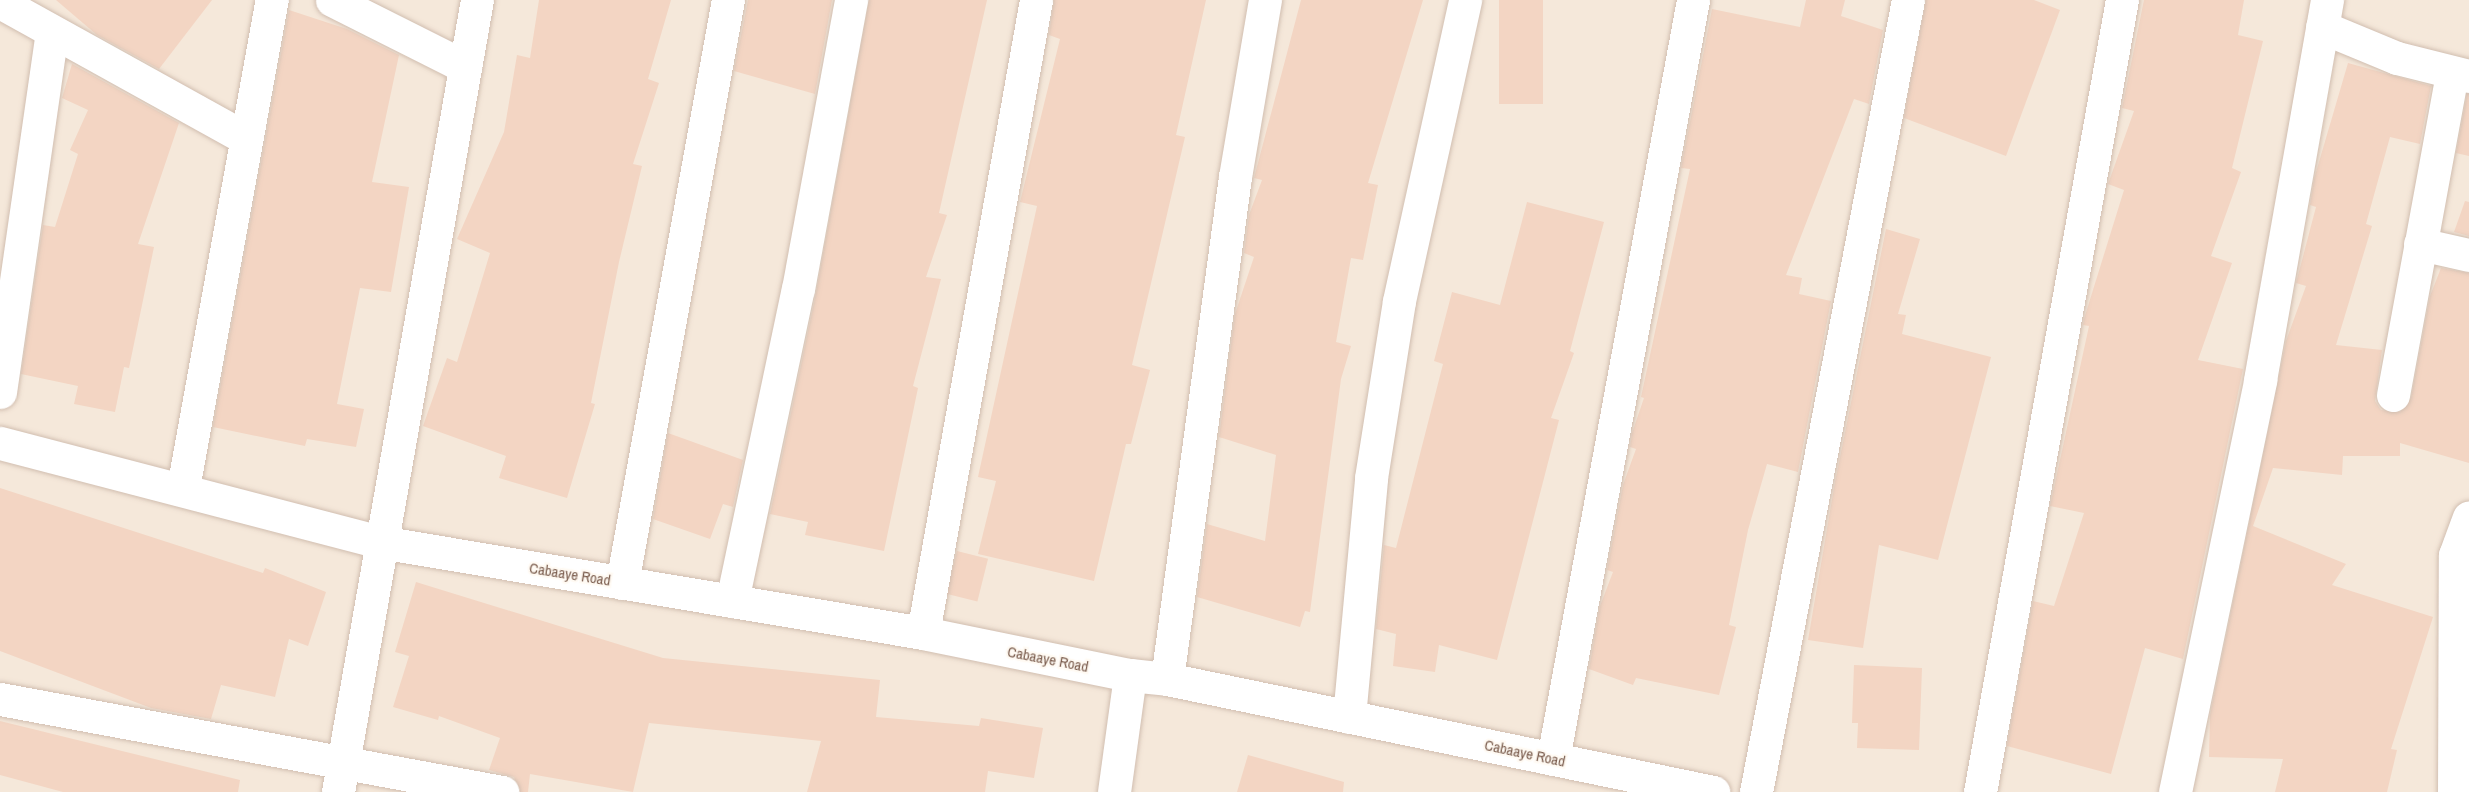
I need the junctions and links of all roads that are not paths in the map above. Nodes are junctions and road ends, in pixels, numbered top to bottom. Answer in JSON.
{"nodes":[{"id":1,"x":272,"y":0,"type":"edge"},
{"id":2,"x":332,"y":0,"type":"edge"},
{"id":3,"x":477,"y":0,"type":"edge"},
{"id":4,"x":728,"y":0,"type":"edge"},
{"id":5,"x":851,"y":0,"type":"edge"},
{"id":6,"x":1036,"y":0,"type":"edge"},
{"id":7,"x":1265,"y":0,"type":"edge"},
{"id":8,"x":1465,"y":0,"type":"edge"},
{"id":9,"x":1693,"y":0,"type":"edge"},
{"id":10,"x":1908,"y":0,"type":"edge"},
{"id":11,"x":2122,"y":0,"type":"edge"},
{"id":12,"x":0,"y":2,"type":"edge"},
{"id":13,"x":2325,"y":14,"type":"edge"},
{"id":14,"x":52,"y":33,"type":"junction"},
{"id":15,"x":465,"y":67,"type":"junction"},
{"id":16,"x":2460,"y":75,"type":"edge"},
{"id":17,"x":245,"y":138,"type":"junction"},
{"id":18,"x":2420,"y":244,"type":"junction"},
{"id":19,"x":2469,"y":255,"type":"edge"},
{"id":20,"x":0,"y":392,"type":"edge"},
{"id":21,"x":2393,"y":395,"type":"dead end"},
{"id":22,"x":0,"y":443,"type":"edge"},
{"id":23,"x":183,"y":488,"type":"junction"},
{"id":24,"x":2469,"y":517,"type":"edge"},
{"id":25,"x":380,"y":543,"type":"junction"},
{"id":26,"x":622,"y":583,"type":"junction"},
{"id":27,"x":732,"y":601,"type":"junction"},
{"id":28,"x":922,"y":633,"type":"junction"},
{"id":29,"x":1130,"y":675,"type":"junction"},
{"id":30,"x":1167,"y":679,"type":"junction"},
{"id":31,"x":0,"y":699,"type":"edge"},
{"id":32,"x":1349,"y":717,"type":"junction"},
{"id":33,"x":1553,"y":759,"type":"junction"},
{"id":34,"x":344,"y":760,"type":"junction"},
{"id":35,"x":338,"y":792,"type":"edge"},
{"id":36,"x":502,"y":792,"type":"edge"},
{"id":37,"x":1114,"y":792,"type":"edge"},
{"id":38,"x":1713,"y":792,"type":"edge"},
{"id":39,"x":1756,"y":792,"type":"edge"},
{"id":40,"x":1980,"y":792,"type":"edge"},
{"id":41,"x":2175,"y":792,"type":"edge"},
{"id":42,"x":2454,"y":792,"type":"edge"}],
"edges":[{"from":1,"to":17,"type":"street"},
{"from":2,"to":15,"type":"street"},
{"from":3,"to":15,"type":"street"},
{"from":4,"to":26,"type":"street"},
{"from":5,"to":27,"type":"street"},
{"from":6,"to":28,"type":"street"},
{"from":7,"to":30,"type":"street"},
{"from":8,"to":32,"type":"street"},
{"from":9,"to":33,"type":"street"},
{"from":10,"to":39,"type":"street"},
{"from":11,"to":40,"type":"street"},
{"from":12,"to":14,"type":"street"},
{"from":13,"to":16,"type":"street"},
{"from":13,"to":41,"type":"street"},
{"from":14,"to":17,"type":"street"},
{"from":14,"to":20,"type":"street"},
{"from":15,"to":25,"type":"street"},
{"from":16,"to":18,"type":"street"},
{"from":17,"to":23,"type":"street"},
{"from":18,"to":19,"type":"street"},
{"from":18,"to":21,"type":"street"},
{"from":22,"to":23,"type":"street","name":"Cabaaye Road"},
{"from":23,"to":25,"type":"street","name":"Cabaaye Road"},
{"from":24,"to":42,"type":"street"},
{"from":25,"to":26,"type":"street","name":"Cabaaye Road"},
{"from":25,"to":34,"type":"street"},
{"from":26,"to":27,"type":"street","name":"Cabaaye Road"},
{"from":27,"to":28,"type":"street","name":"Cabaaye Road"},
{"from":28,"to":29,"type":"street","name":"Cabaaye Road"},
{"from":29,"to":30,"type":"street","name":"Cabaaye Road"},
{"from":29,"to":37,"type":"street"},
{"from":30,"to":32,"type":"street","name":"Cabaaye Road"},
{"from":31,"to":34,"type":"street"},
{"from":32,"to":33,"type":"street","name":"Cabaaye Road"},
{"from":33,"to":38,"type":"street","name":"Cabaaye Road"},
{"from":34,"to":35,"type":"street"},
{"from":34,"to":36,"type":"street"}]}
